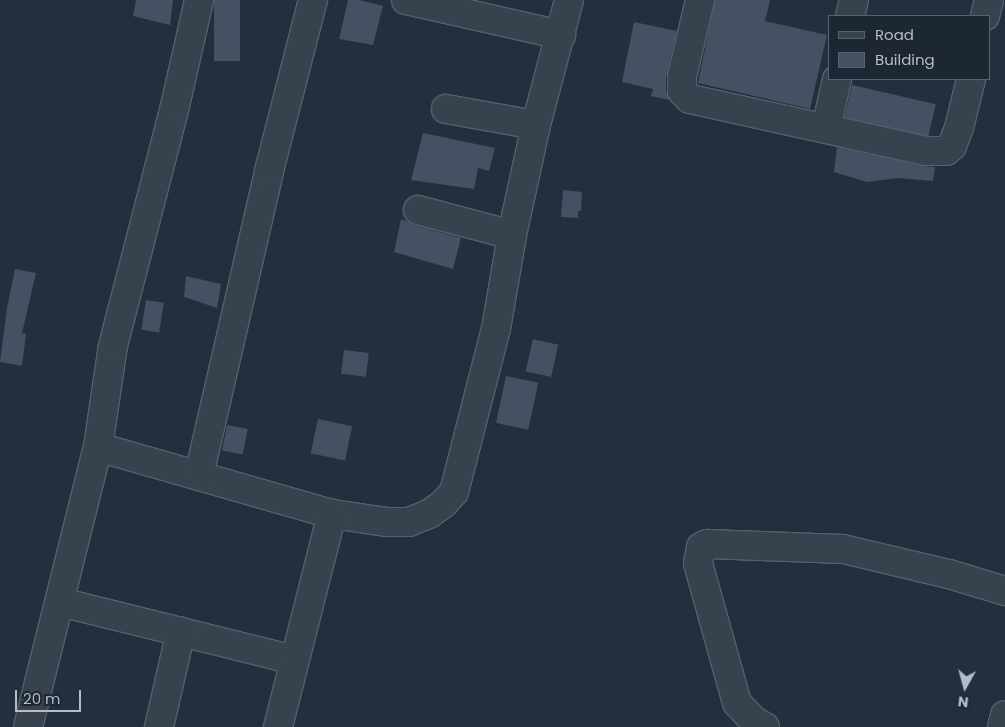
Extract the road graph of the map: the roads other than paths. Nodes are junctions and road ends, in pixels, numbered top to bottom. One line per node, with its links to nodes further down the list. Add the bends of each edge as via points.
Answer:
1 (199, 0): 18 (street, via 113,346)
2 (313, 0): 19 (street)
3 (406, 0): 10 (street)
4 (568, 0): 10 (street)
5 (700, 0): 15 (street, via 682,77 685,96)
6 (854, 0): 8 (street)
7 (988, 0): 9 (street)
8 (850, 15)
9 (985, 15)
10 (560, 35): 14 (street)
11 (837, 80): 15 (street)
12 (970, 80): 15 (street, via 959,128 952,146 946,151 926,151)
13 (446, 109): 14 (street)
14 (536, 125): 17 (street)
15 (826, 128)
16 (418, 210): 17 (street)
17 (512, 235): 20 (street, via 496,329 454,492 429,514 409,522)
18 (98, 447): 19 (street); 22 (street)
19 (199, 475): 20 (street)
20 (332, 514): 24 (street)
21 (1005, 591): 29 (street, via 843,549 707,544 701,547 698,563 737,703 752,720)
22 (60, 602): 23 (street); 26 (street)
23 (181, 631): 24 (street); 27 (street)
24 (294, 660): 28 (street)
25 (1005, 715): 30 (street)
26 (28, 727)
27 (159, 727)
28 (278, 727)
29 (765, 727)
30 (1002, 727)

